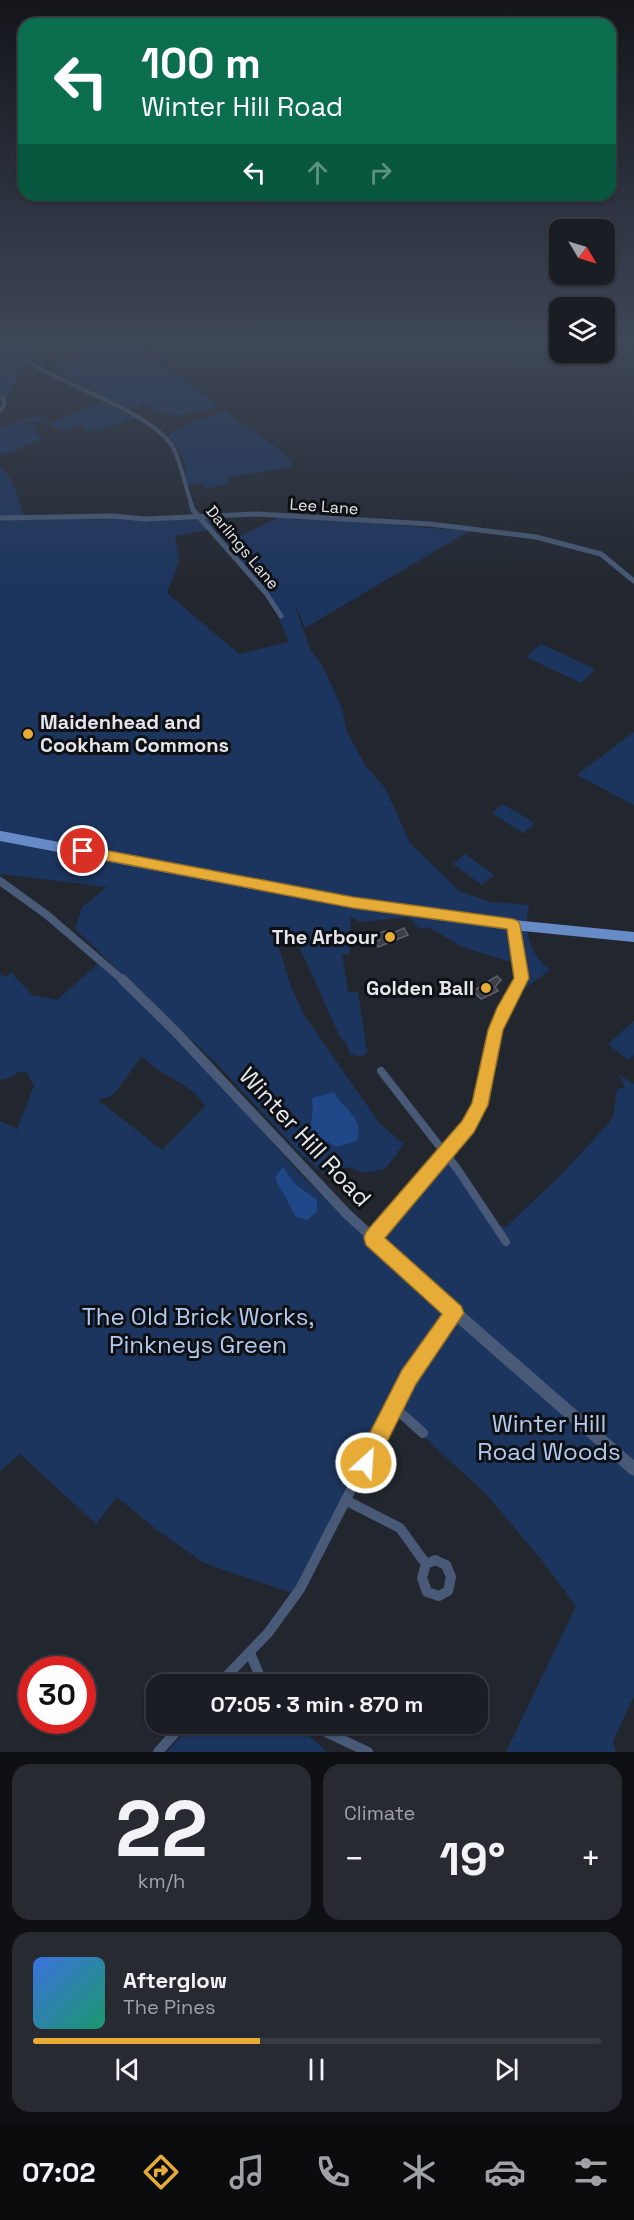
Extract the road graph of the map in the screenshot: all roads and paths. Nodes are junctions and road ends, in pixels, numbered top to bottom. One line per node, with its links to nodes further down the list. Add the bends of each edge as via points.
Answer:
1 (151, 424): 2 (street, Darlings Lane, via 172,446)
2 (193, 510): 3 (street); 4 (street, Darlings Lane)
3 (184, 516): 4 (street, Lee Lane); 5 (street, Lee Lane)
4 (199, 516): 6 (street, Lee Lane, via 340,518 510,533 601,554); 7 (street, Darlings Lane)
5 (0, 518)
6 (634, 581)
7 (281, 616)
8 (0, 836): 10 (main road, via 353,903)
9 (0, 881): 14 (street, Winter Hill Road, via 55,919 125,981 194,1049 306,1173)
10 (513, 925): 11 (main road); 13 (street, via 522,978 495,1030 479,1105)
11 (634, 937)
12 (381, 1071): 13 (street)
13 (445, 1155): 14 (street); 15 (street)
14 (373, 1238): 16 (street, Winter Hill Road)
15 (506, 1242)
16 (454, 1313): 17 (street); 19 (street, Winter Hill Road)
17 (393, 1407): 18 (street); 20 (street)
18 (423, 1433)
19 (634, 1469)
20 (347, 1501): 21 (street, via 400,1528); 22 (street, via 300,1589)
21 (426, 1564)
22 (249, 1653): 23 (street); 24 (street)
23 (229, 1674)
24 (259, 1674)
25 (174, 1734): 27 (street)
26 (328, 1734): 28 (street)
27 (158, 1752)
28 (368, 1752)

